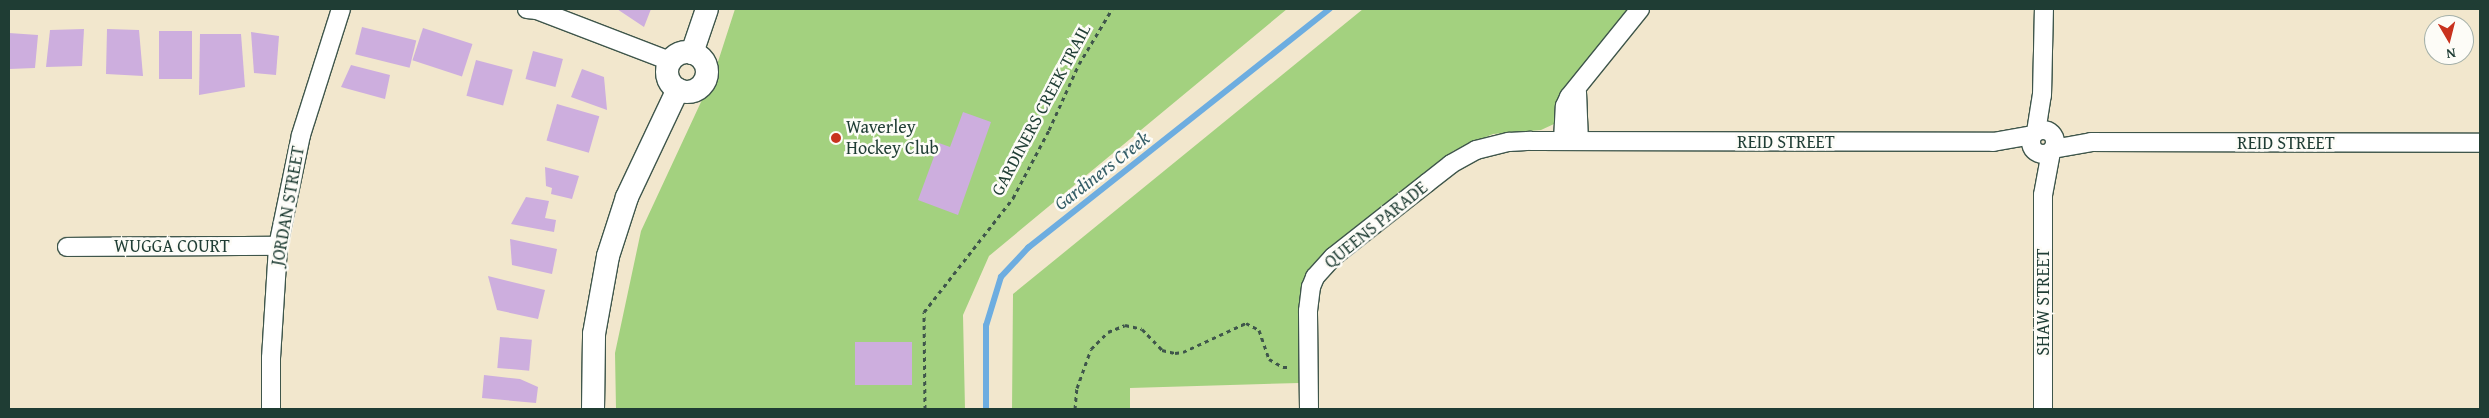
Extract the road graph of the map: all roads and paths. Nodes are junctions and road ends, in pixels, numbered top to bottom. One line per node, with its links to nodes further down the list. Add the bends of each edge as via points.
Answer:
1 (342, 9): 13 (street, JORDAN STREET, via 301,135)
2 (527, 9): 8 (street, via 537,10)
3 (707, 9): 7 (street)
4 (1112, 9): 18 (path, GARDINERS CREEK TRAIL, via 1080,64 1013,198 924,312)
5 (1640, 9): 10 (street, via 1569,97 1565,106)
6 (2044, 9): 11 (street, SHAW STREET, via 2042,95 2049,119)
7 (692, 53): 8 (street, via 679,54); 9 (street, via 704,62 706,76 698,88)
8 (670, 62): 9 (street, via 668,80)
9 (678, 89): 17 (street, via 627,197 608,256 594,334)
10 (1571, 141): 11 (street, REID STREET); 15 (street, QUEENS PARADE, via 1509,142 1463,156 1333,257 1311,287 1308,311)
11 (2043, 142): 12 (street, REID STREET); 21 (street, SHAW STREET)
12 (2480, 143)
13 (278, 246): 14 (street, WUGGA COURT); 16 (street, JORDAN STREET)
14 (67, 247)
15 (1310, 369): 19 (path, via 1283,366 1269,359 1259,330 1246,323 1183,352 1174,353 1162,350 1142,329 1125,325 1108,332 1091,349 1077,388); 20 (street, QUEENS PARADE)
16 (271, 409)
17 (593, 409)
18 (925, 409)
19 (1075, 409)
20 (1309, 409)
21 (2042, 409)

